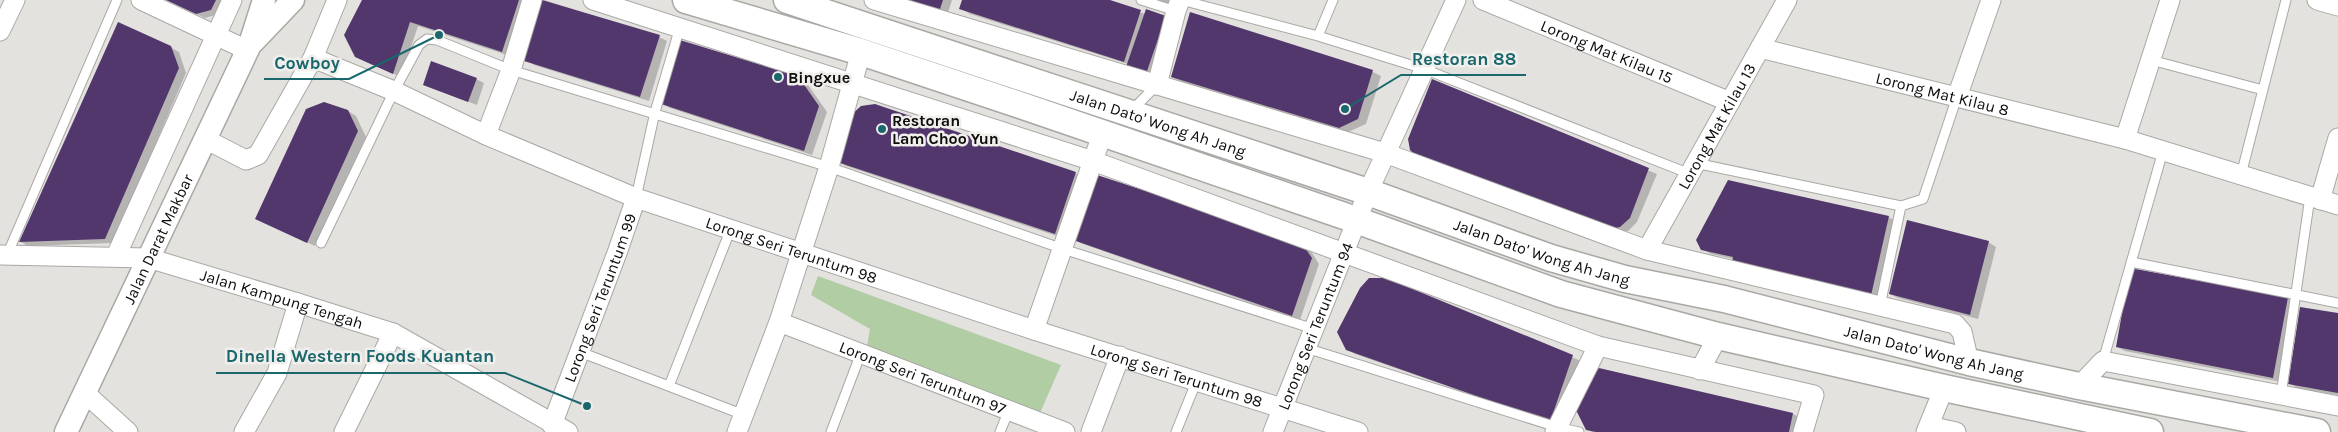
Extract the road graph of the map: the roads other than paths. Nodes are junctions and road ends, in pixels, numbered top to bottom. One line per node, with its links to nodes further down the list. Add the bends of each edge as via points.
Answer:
1 (15, 0): 23 (street)
2 (117, 0): 63 (lane)
3 (141, 0): 24 (street)
4 (232, 0): 24 (street)
5 (264, 0): 26 (street, Jalan Darat Makbar)
6 (293, 0): 26 (street, Jalan Darat Makbar)
7 (337, 0): 29 (street)
8 (532, 0): 32 (street)
9 (593, 0): 22 (street)
10 (686, 0): 22 (street); 28 (main road, Jalan Dato' Wong Ah Jang)
11 (787, 0): 40 (main road, Jalan Dato' Wong Ah Jang)
12 (874, 0): 34 (street)
13 (1141, 0): 21 (lane)
14 (1334, 0): 25 (lane)
15 (1456, 0): 31 (street, Lorong Seri Teruntum 94)
16 (1483, 0): 38 (street, Lorong Mat Kilau 15)
17 (1787, 0): 27 (street, Lorong Mat Kilau 13)
18 (1991, 0): 37 (street)
19 (2170, 0): 30 (street)
20 (2286, 0): 35 (lane)
21 (1179, 4): 25 (lane); 34 (street)
22 (680, 26): 33 (street); 39 (lane)
23 (0, 31)
24 (215, 35): 26 (street); 64 (street)
25 (1318, 36): 31 (lane)
26 (248, 48): 44 (street, Jalan Darat Makbar)
27 (1760, 48): 37 (street, Lorong Mat Kilau 8); 38 (street, Lorong Mat Kilau 13)
28 (861, 52): 33 (street); 41 (main road, Jalan Dato' Wong Ah Jang)
29 (313, 58): 36 (street, Lorong Seri Teruntum 98); 44 (street, via 258,155 246,160)
30 (2151, 60): 35 (lane); 45 (street)
31 (1424, 69): 47 (street, Lorong Seri Teruntum 94); 50 (lane)
32 (511, 70): 36 (lane, via 437,40 427,39 419,45); 39 (lane); 42 (street)
33 (852, 84): 48 (street); 49 (street)
34 (1157, 85): 40 (lane); 47 (street)
35 (2263, 90): 51 (lane)
36 (394, 91): 42 (street, Lorong Seri Teruntum 98); 58 (lane)
37 (1957, 97): 45 (street, Lorong Mat Kilau 8); 55 (lane, via 1923,200)
38 (1730, 102): 50 (street, Lorong Mat Kilau 13)
39 (655, 112): 49 (lane); 53 (lane)
40 (1129, 113): 52 (main road, Jalan Dato' Wong Ah Jang)
41 (1103, 132): 48 (street); 56 (main road, Jalan Dato' Wong Ah Jang)
42 (486, 135): 53 (street, Lorong Seri Teruntum 98)
43 (2338, 138): 54 (street)
44 (205, 139): 65 (street, Jalan Darat Makbar)
45 (2124, 139): 46 (street, Lorong Mat Kilau 8)
46 (2162, 151): 51 (street, Lorong Mat Kilau 8); 66 (lane)
47 (1385, 154): 52 (street, Lorong Seri Teruntum 94); 60 (street)
48 (1093, 161): 59 (street); 61 (street)
49 (829, 167): 59 (lane); 62 (street)
50 (1692, 168): 55 (lane); 60 (street, Lorong Mat Kilau 13)
51 (2240, 175): 54 (street, Lorong Mat Kilau 8)
52 (1368, 192): 56 (street, Lorong Seri Teruntum 94); 82 (main road, Jalan Dato' Wong Ah Jang, via 1551,258 1625,279 1724,299)
53 (636, 198): 57 (street, Lorong Seri Teruntum 98); 78 (street, Lorong Seri Teruntum 99)
54 (2323, 201): 67 (lane)
55 (1901, 206): 70 (lane)
56 (1356, 220): 61 (street, Lorong Seri Teruntum 94); 75 (main road, Jalan Dato' Wong Ah Jang, via 1561,294)
57 (730, 231): 62 (street, Lorong Seri Teruntum 98); 85 (lane)
58 (321, 243)
59 (1063, 249): 72 (lane); 73 (street)
60 (1647, 250): 70 (street)
61 (1344, 252): 72 (street, Lorong Seri Teruntum 94); 76 (street)
62 (801, 254): 71 (street); 73 (street, Lorong Seri Teruntum 98)
63 (4, 255): 64 (street, Jalan Kampung Tengah)
64 (116, 256): 65 (street, Jalan Kampung Tengah)
65 (148, 258): 68 (street, Jalan Kampung Tengah); 88 (street, Jalan Darat Makbar)
66 (2131, 262): 67 (lane); 81 (lane)
67 (2296, 294): 69 (lane); 89 (lane)
68 (298, 303): 74 (street, Jalan Kampung Tengah); 101 (street, via 277,373)
69 (2338, 303)
70 (1880, 306): 82 (street, via 1955,324 1962,332)
71 (779, 322): 79 (street, Lorong Seri Teruntum 97); 93 (street)
72 (1314, 329): 77 (street, Lorong Seri Teruntum 94)
73 (1034, 330): 80 (street, Lorong Seri Teruntum 98)
74 (393, 333): 95 (street, Jalan Kampung Tengah); 102 (street)
75 (1718, 336): 83 (street); 87 (main road, Jalan Dato' Wong Ah Jang)
76 (1598, 346): 83 (street); 96 (street)
77 (1306, 348): 91 (street, Lorong Seri Teruntum 94); 96 (lane)
78 (580, 352): 85 (lane); 95 (street, Lorong Seri Teruntum 99)
79 (861, 353): 92 (street, Lorong Seri Teruntum 97); 98 (lane)
80 (1120, 356): 84 (street, Lorong Seri Teruntum 98); 105 (street)
81 (2103, 361): 86 (street); 89 (street)
82 (1969, 362): 86 (main road, Jalan Dato' Wong Ah Jang)
83 (1700, 370): 110 (street, via 1814,395)
84 (1197, 380): 91 (street, Lorong Seri Teruntum 98); 106 (lane)
85 (669, 386): 93 (lane)
86 (2079, 386): 94 (main road, Jalan Dato' Wong Ah Jang)
87 (1944, 388): 97 (street); 112 (main road, Jalan Dato' Wong Ah Jang)
88 (85, 393): 99 (street, Jalan Darat Makbar); 100 (street)
89 (2281, 395): 90 (street); 94 (street)
90 (2338, 406)
91 (1282, 408): 107 (street, Lorong Seri Teruntum 94); 108 (street, Lorong Seri Teruntum 98)
92 (1009, 410): 103 (lane); 104 (street, Lorong Seri Teruntum 97)
93 (741, 423)
94 (2273, 423): 113 (main road, Jalan Dato' Wong Ah Jang)
95 (560, 428)
96 (1556, 429): 109 (lane)
97 (1928, 429): 111 (street)
98 (834, 431)
99 (66, 432)
100 (128, 432)
101 (244, 432)
102 (344, 432)
103 (1000, 432)
104 (1065, 432)
105 (1091, 432)
106 (1176, 432)
107 (1273, 432)
108 (1358, 432)
109 (1579, 432)
110 (1803, 432)
111 (1956, 432)
112 (2150, 432)
113 (2317, 432)

